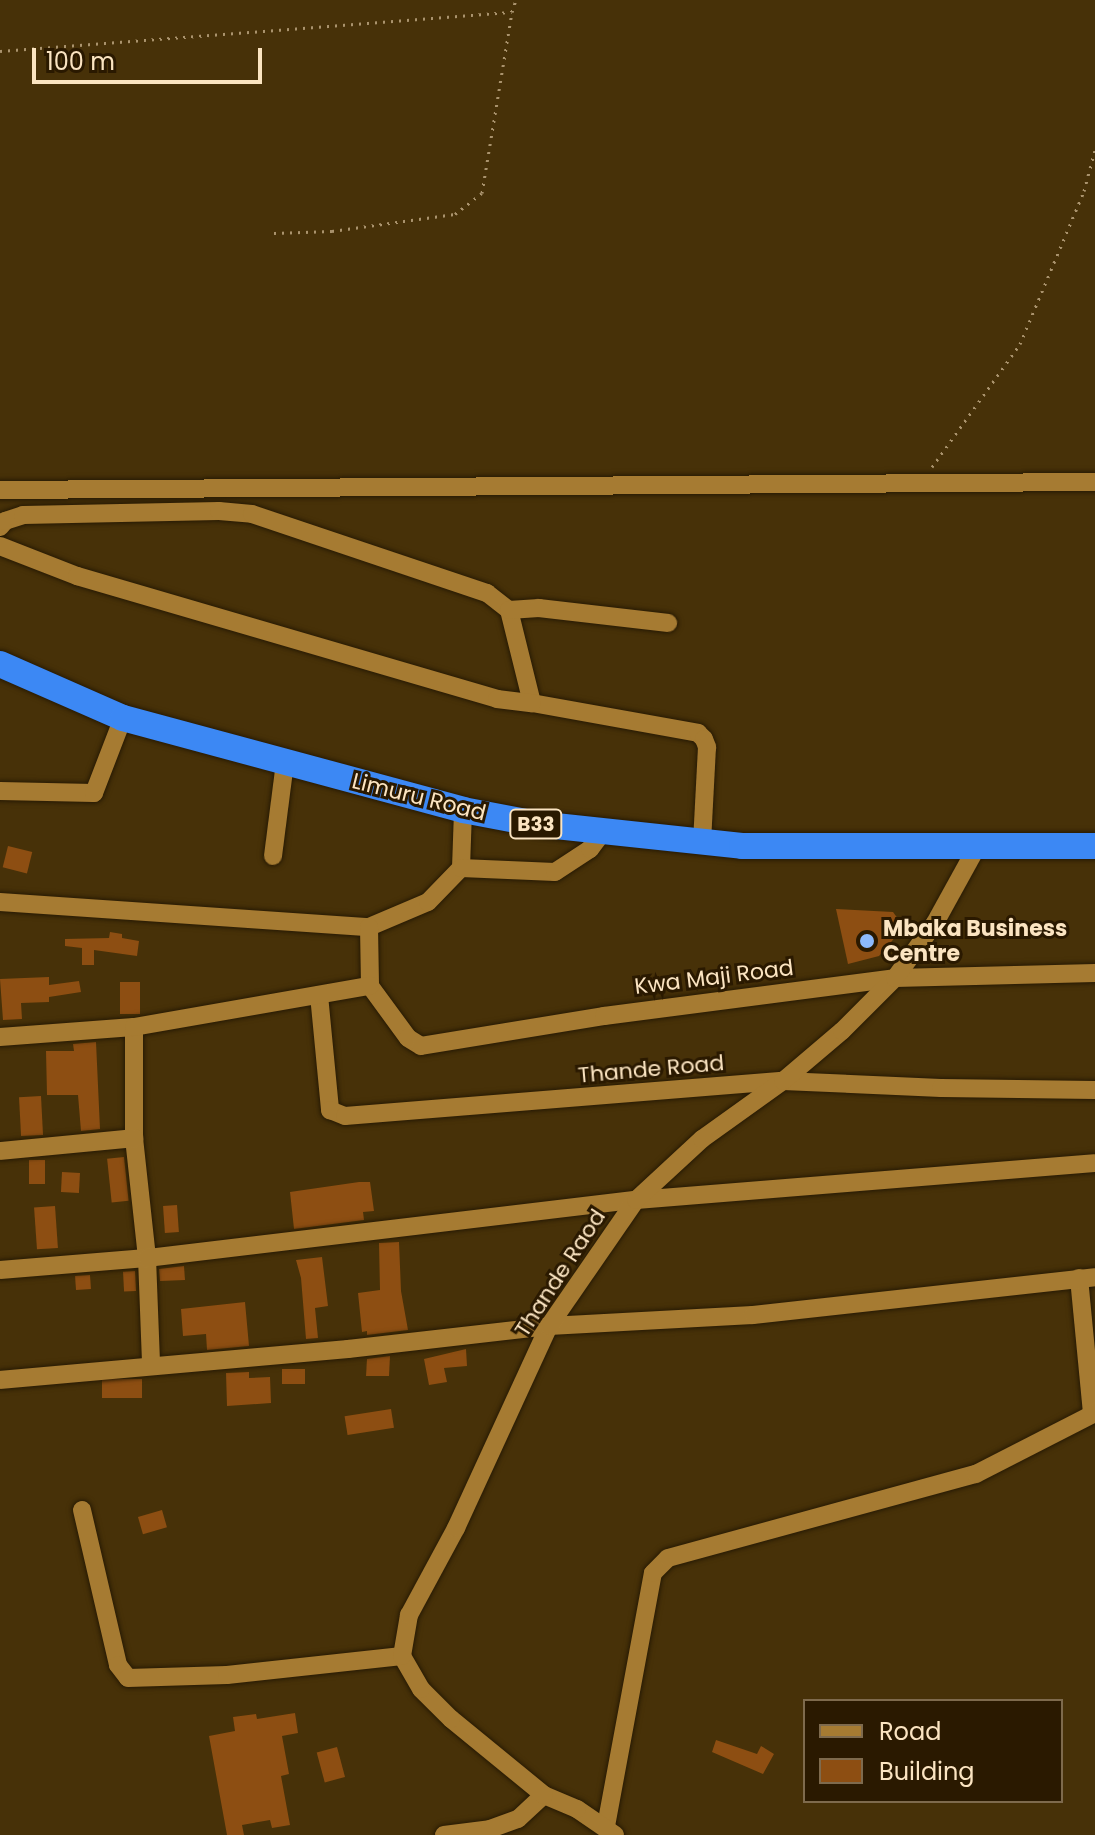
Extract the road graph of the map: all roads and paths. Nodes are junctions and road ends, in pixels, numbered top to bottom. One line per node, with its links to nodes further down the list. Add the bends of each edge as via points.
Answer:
1 (516, 0): 2 (path)
2 (512, 12): 3 (path); 5 (path, via 482,193 455,214 332,231)
3 (0, 51)
4 (1095, 150): 7 (path, via 1084,191 1020,344)
5 (274, 233)
6 (1095, 482): 7 (street)
7 (918, 485): 8 (street)
8 (0, 490)
9 (0, 527): 11 (street, via 23,515 252,514 487,593)
10 (0, 546): 14 (street, via 77,576 497,699)
11 (509, 610): 12 (street, via 539,608); 14 (street)
12 (668, 623)
13 (0, 664): 15 (highway, Limuru Road / B33)
14 (532, 703): 20 (street, via 698,733 707,747)
15 (123, 718): 16 (highway, Limuru Road / B33); 17 (street, via 94,793)
16 (285, 762): 18 (highway, Limuru Road / B33); 23 (street)
17 (0, 791)
18 (463, 810): 19 (highway, Limuru Road / B33); 24 (street)
19 (603, 832): 20 (highway, Limuru Road / B33); 24 (street, via 590,849 555,872)
20 (702, 842): 21 (highway, Limuru Road / B33)
21 (978, 845): 22 (highway, Limuru Road / B33); 28 (street, Thande Raod, via 935,923)
22 (1095, 846)
23 (273, 856)
24 (461, 868): 26 (street, via 428,902)
25 (0, 902): 26 (street)
26 (369, 927): 29 (street)
27 (1095, 973): 28 (street, Kwa Maji Road)
28 (895, 978): 29 (street, Kwa Maji Road, via 421,1046 408,1038); 33 (street, Thande Raod)
29 (370, 986): 30 (street)
30 (319, 995): 31 (street); 33 (street, Thande Road, via 330,1110 336,1115)
31 (134, 1027): 32 (street); 35 (street)
32 (0, 1037)
33 (783, 1081): 34 (street, Thande Road); 38 (street, Thande Raod, via 702,1139)
34 (1095, 1090)
35 (134, 1138): 36 (street); 39 (street)
36 (0, 1151)
37 (1095, 1163): 38 (street)
38 (636, 1200): 39 (street); 42 (street, Thande Raod)
39 (147, 1258): 40 (street); 43 (street)
40 (0, 1270)
41 (1087, 1277): 42 (street, via 753,1315); 45 (street)
42 (549, 1326): 43 (street); 47 (street, Thande Raod, via 456,1528 409,1615)
43 (151, 1364): 44 (street)
44 (0, 1380)
45 (1093, 1413): 49 (street, via 976,1474 668,1558 653,1573)
46 (82, 1510): 47 (street, via 118,1665 128,1678 227,1675)
47 (402, 1656): 48 (street, via 421,1689 441,1709)
48 (544, 1795): 49 (street); 50 (street, via 518,1819)
49 (611, 1831)
50 (444, 1835)

